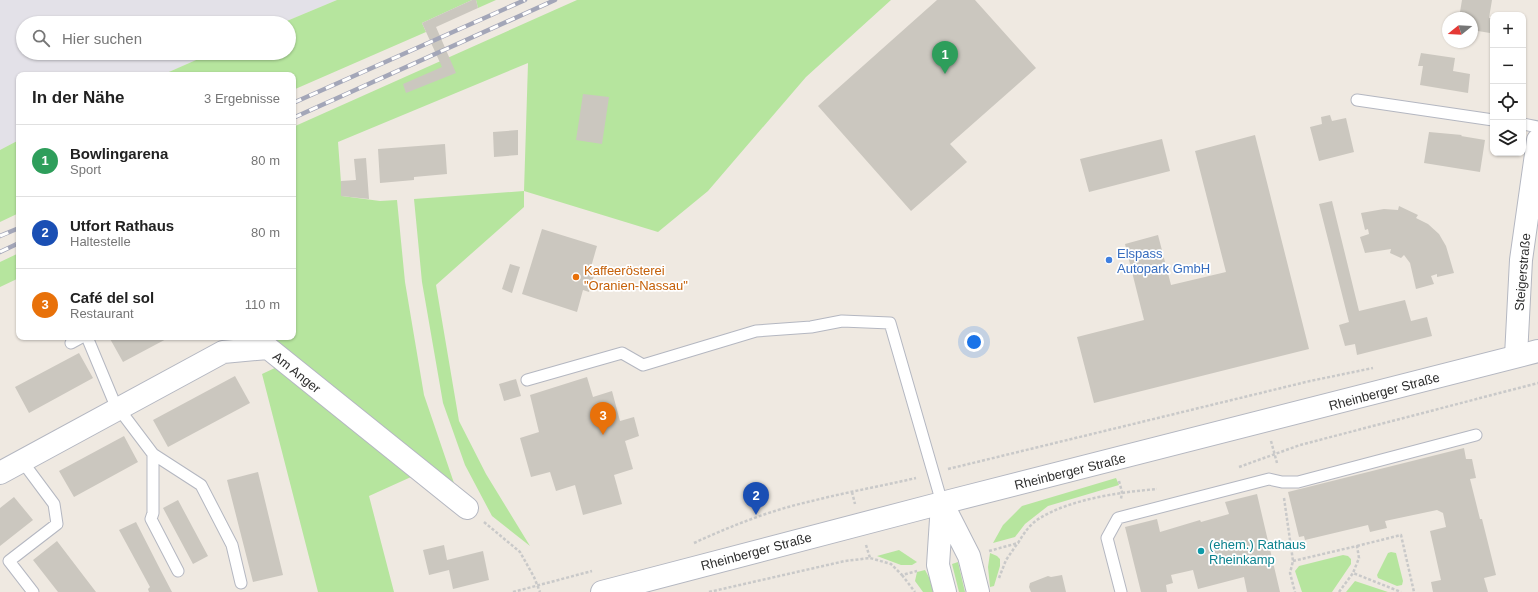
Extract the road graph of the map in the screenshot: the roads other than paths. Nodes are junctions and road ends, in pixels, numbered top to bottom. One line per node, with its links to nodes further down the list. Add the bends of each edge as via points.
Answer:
1 (1358, 100): 2 (lane)
2 (1490, 120)
3 (1526, 125): 4 (lane)
4 (1538, 127)
5 (1538, 140): 10 (street, Steigerstraße, via 1521,260)
6 (76, 340): 8 (lane)
7 (88, 340): 12 (lane)
8 (71, 343)
9 (1538, 351): 10 (street, Rheinberger Straße)
10 (1516, 356): 17 (street, Rheinberger Straße)
11 (527, 380): 17 (lane, via 622,353 643,365 756,331 811,327 842,321 890,323)
12 (118, 409): 14 (lane); 15 (street, Am Anger); 18 (street, Am Anger, via 223,352 268,348)
13 (1476, 435): 25 (lane, via 1298,482 1269,480 1118,518 1107,538)
14 (153, 454): 19 (lane, via 151,519); 20 (lane, via 201,485 232,545)
15 (22, 461): 16 (street, Am Anger); 21 (lane, via 54,504 57,524 9,561)
16 (0, 473)
17 (942, 503): 22 (street, Rheinberger Straße); 23 (street, via 938,565); 24 (street, via 969,556)
18 (467, 508)
19 (178, 571)
20 (241, 583)
21 (33, 592)
22 (602, 592)
23 (945, 592)
24 (978, 592)
25 (1121, 592)

